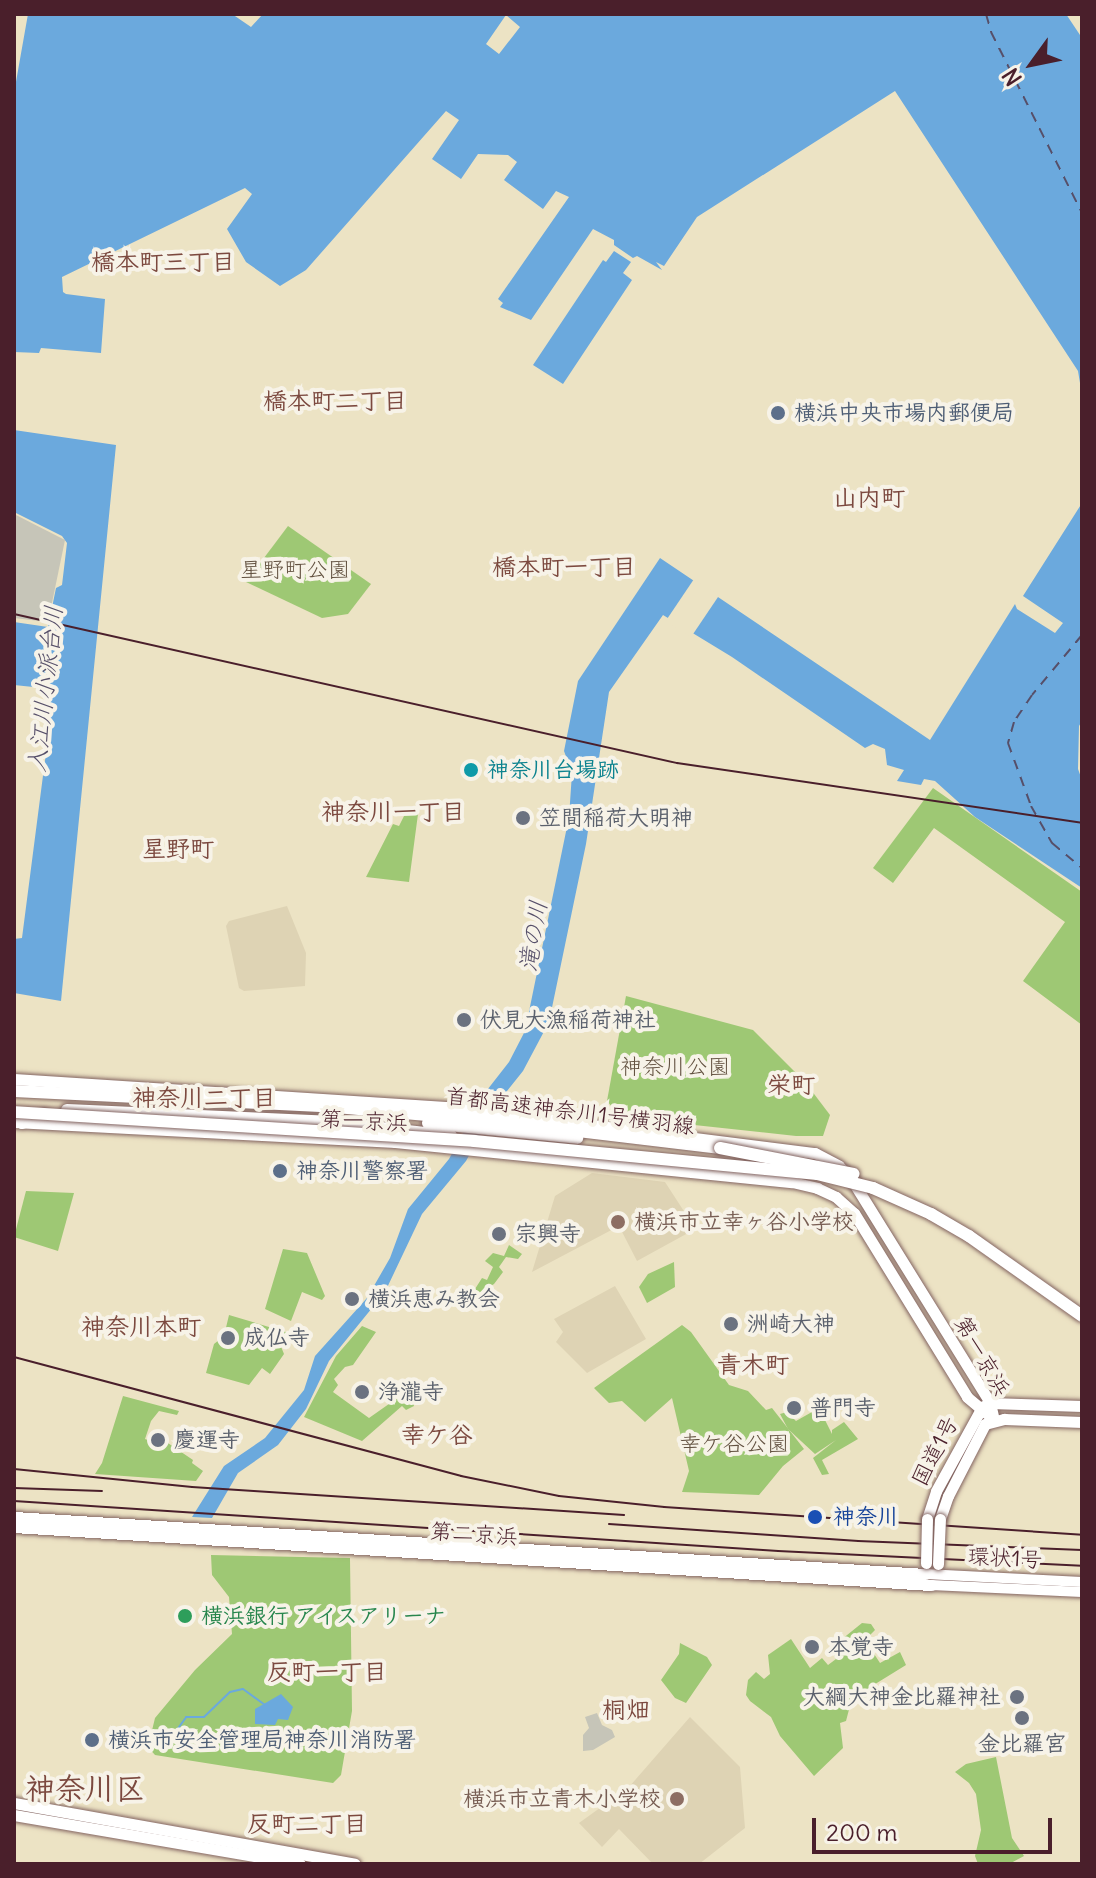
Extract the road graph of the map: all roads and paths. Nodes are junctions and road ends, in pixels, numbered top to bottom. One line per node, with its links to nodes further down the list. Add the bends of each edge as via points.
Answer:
1 (14, 1079): 9 (highway, 第一京浜, via 494,1112 805,1150 831,1161 852,1180)
2 (14, 1091): 7 (highway, 首都高速神奈川1号横羽線, via 336,1107)
3 (14, 1100): 4 (highway)
4 (76, 1106): 5 (highway); 6 (highway, bridge, via 431,1131); 7 (highway, via 334,1114)
5 (17, 1119): 6 (highway, 首都高速神奈川1号横羽線, bridge); 6 (highway, 第一京浜)
6 (473, 1146): 8 (highway, 首都高速神奈川1号横羽線, bridge, via 797,1171 853,1182 951,1225); 11 (highway, 第一京浜, via 792,1182 827,1192 854,1213)
7 (720, 1148): 8 (highway, 首都高速神奈川1号横羽線, bridge, via 818,1164 875,1181 951,1219)
8 (1082, 1313)
9 (990, 1403): 10 (highway); 11 (highway, 国道1号); 12 (highway, 第一京浜)
10 (1082, 1406)
11 (978, 1410): 12 (highway, 第一京浜); 15 (highway, 国道1号, via 932,1500)
12 (994, 1420): 13 (highway, 国道1号); 15 (highway, 国道1号, via 982,1428)
13 (1082, 1422)
14 (14, 1517): 17 (highway, 第二京浜)
15 (934, 1519): 17 (highway, 国道1号, bridge)
16 (14, 1527): 17 (highway, 第二京浜)
17 (931, 1572): 18 (main road, 環状1号); 19 (main road, 環状1号)
18 (1082, 1582)
19 (1082, 1592)
20 (14, 1803): 23 (highway)
21 (14, 1815): 22 (highway)
22 (300, 1864)
23 (355, 1864)

